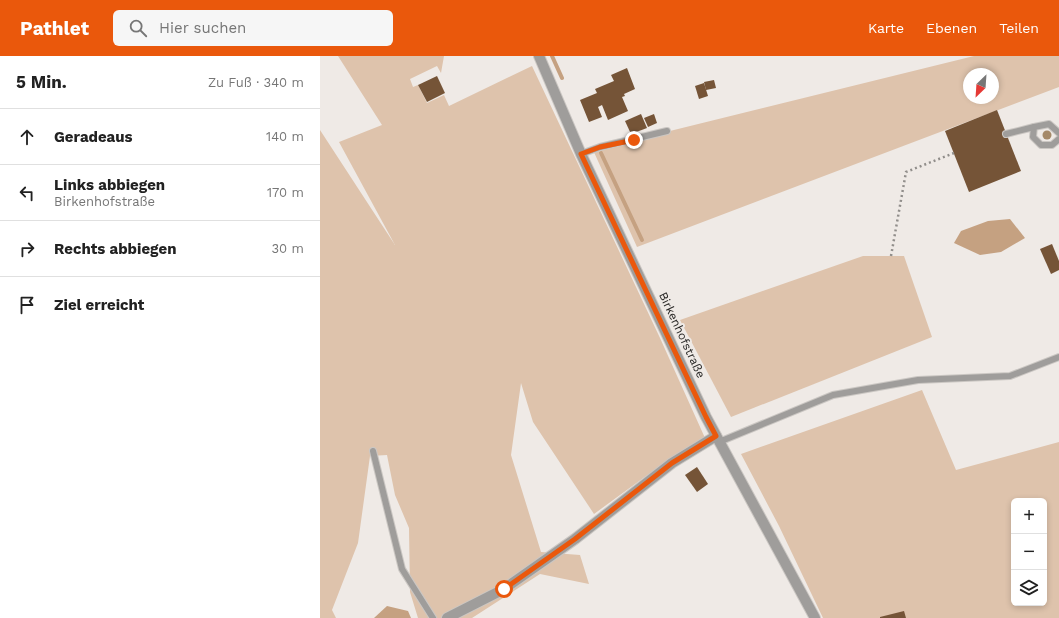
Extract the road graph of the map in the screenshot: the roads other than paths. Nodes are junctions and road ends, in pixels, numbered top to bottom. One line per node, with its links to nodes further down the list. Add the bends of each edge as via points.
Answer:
1 (539, 56): 7 (street, Birkenhofstraße)
2 (1034, 127): 4 (lane, via 1049,124); 5 (lane); 6 (lane, via 1033,137 1041,145 1052,145)
3 (668, 131): 7 (lane)
4 (1059, 132)
5 (1006, 134)
6 (1059, 139)
7 (581, 154): 9 (street, Birkenhofstraße)
8 (1059, 357): 9 (lane, via 1010,376 918,380 833,395)
9 (718, 439): 12 (street, via 672,463 575,539 504,589); 13 (street, Birkenhofstraße)
10 (373, 452): 11 (lane, via 402,569)
11 (433, 618)
12 (447, 618)
13 (815, 618)

